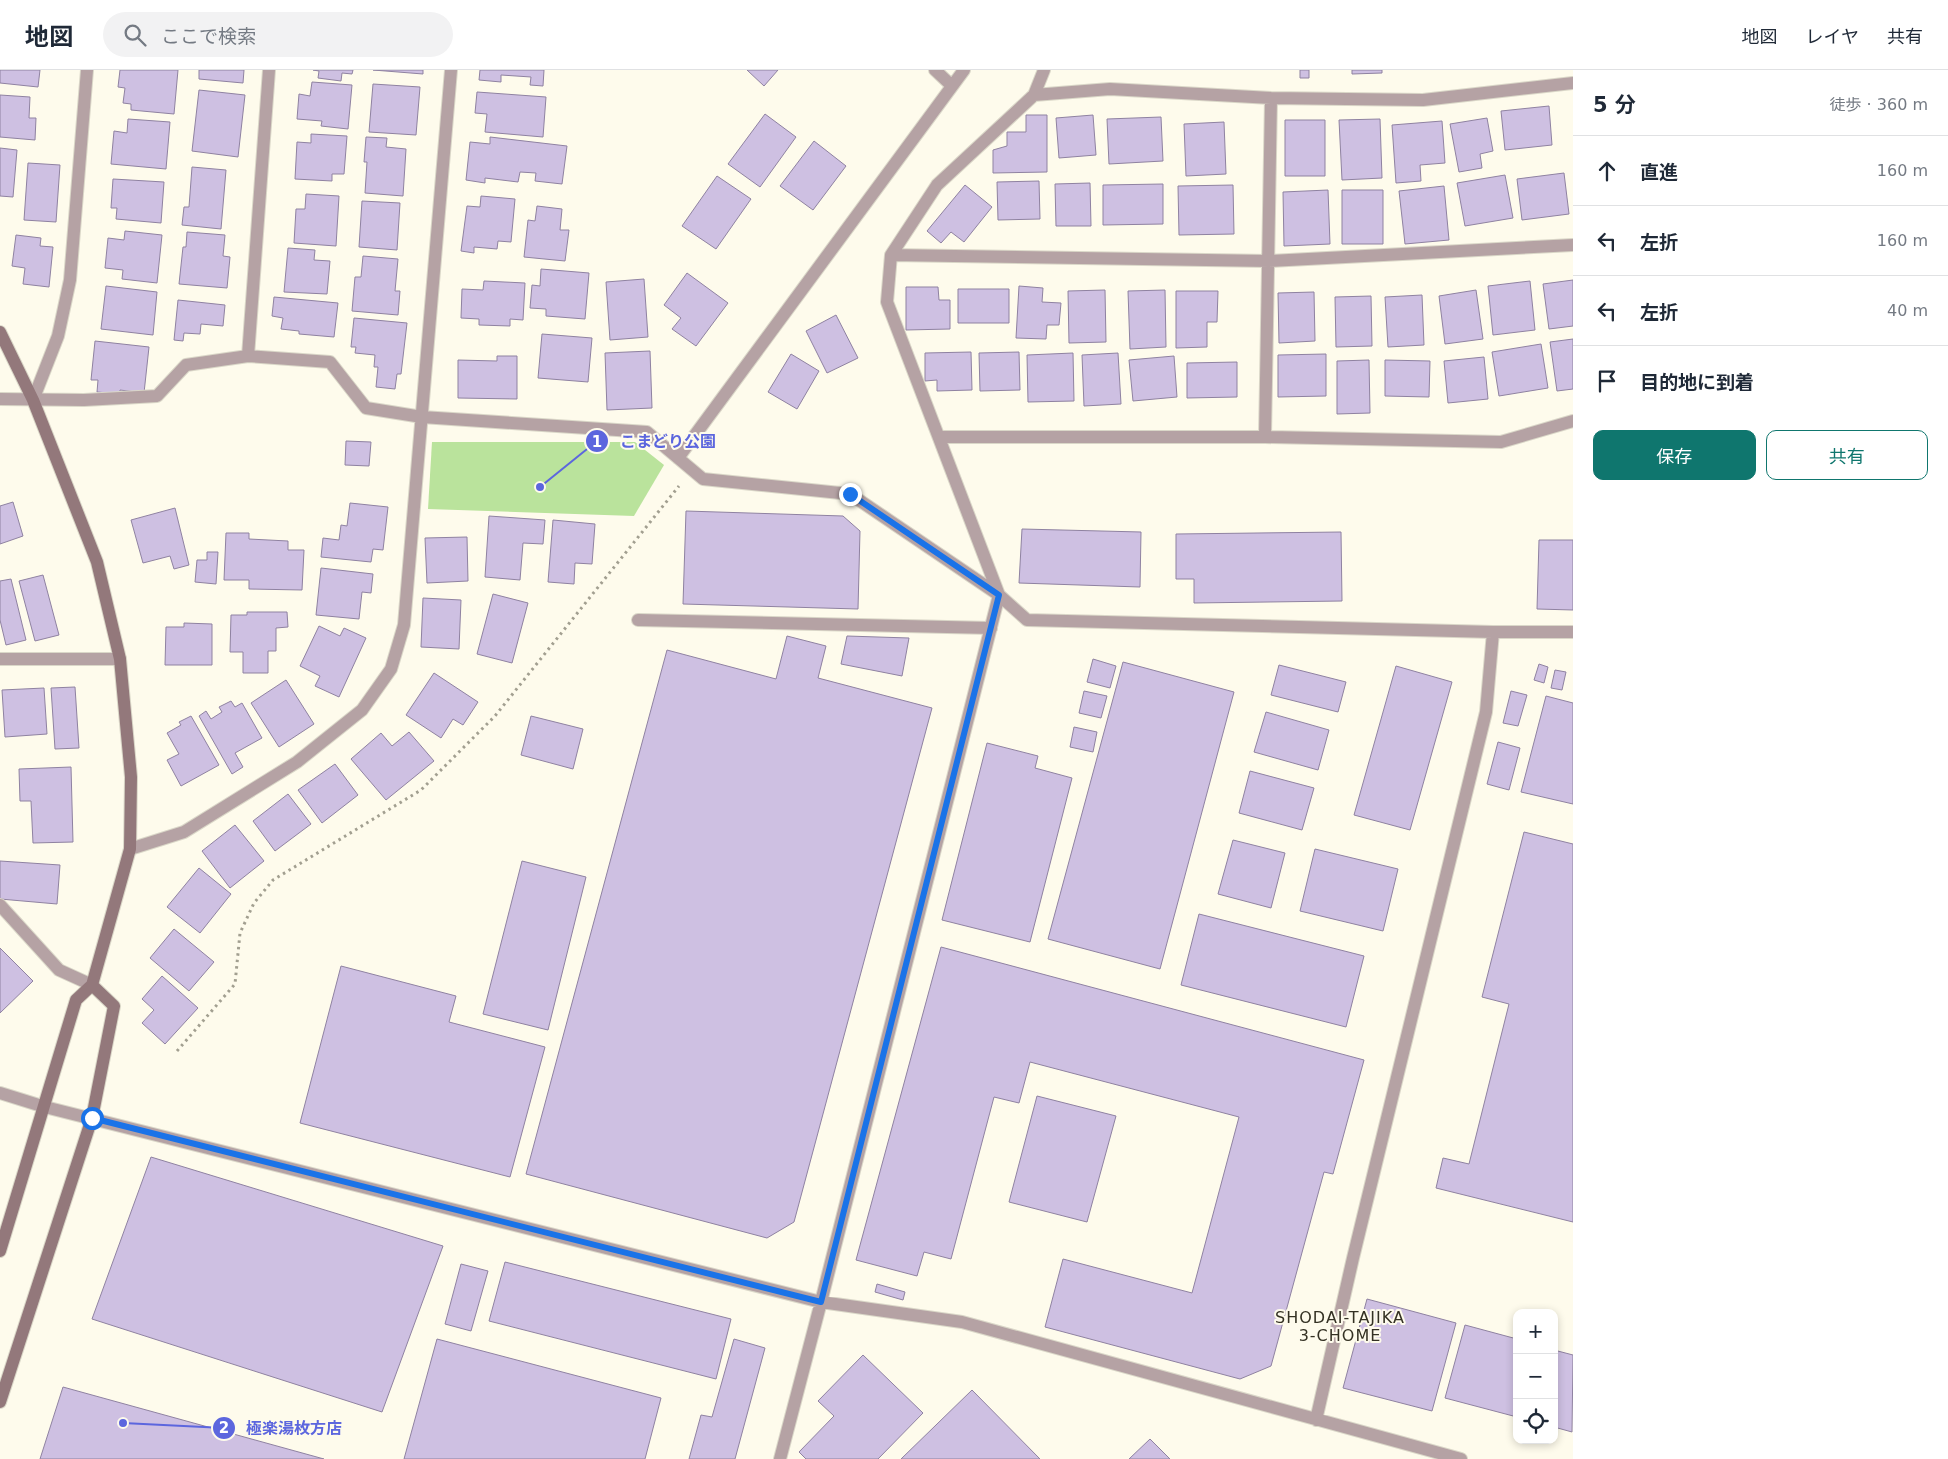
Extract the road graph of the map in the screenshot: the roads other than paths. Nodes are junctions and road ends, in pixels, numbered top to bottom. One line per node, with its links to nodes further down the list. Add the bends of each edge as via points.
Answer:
1 (87, 70): 17 (street, via 70,280 58,336)
2 (269, 70): 15 (street)
3 (451, 70): 18 (street)
4 (935, 70): 8 (street)
5 (964, 70): 8 (street)
6 (1044, 70): 9 (street)
7 (1573, 83): 10 (street, via 1423,100)
8 (952, 86): 22 (street)
9 (1034, 96): 10 (street, via 1110,89); 12 (street, via 937,185)
10 (1271, 98): 13 (street)
11 (1573, 245): 13 (street)
12 (891, 255): 13 (street); 20 (street, via 887,302)
13 (1269, 261): 21 (street)
14 (0, 332): 17 (street)
15 (248, 356): 17 (street, via 186,365 157,396); 18 (street, via 330,362 366,408)
16 (0, 399): 17 (street)
17 (33, 400): 29 (street, via 97,562)
18 (422, 417): 22 (street, via 647,432); 30 (street, via 404,625 391,670 362,710 296,762 184,832)
19 (1573, 421): 21 (street, via 1501,442)
20 (940, 437): 21 (street); 23 (street)
21 (1265, 437)
22 (678, 458): 23 (street, via 703,479 850,494)
23 (999, 595): 25 (street); 26 (street, via 1027,620)
24 (638, 620): 25 (street)
25 (991, 628): 37 (street)
26 (1492, 632): 27 (street); 39 (street, via 1486,712)
27 (1573, 632)
28 (0, 659): 29 (street)
29 (120, 659): 30 (street, via 131,777)
30 (130, 849): 32 (street)
31 (0, 905): 32 (street, via 59,970)
32 (92, 985): 34 (street, via 76,1000); 35 (street, via 114,1006)
33 (0, 1092): 34 (street)
34 (45, 1107): 35 (street); 36 (street)
35 (92, 1118): 37 (street); 38 (street)
36 (0, 1251)
37 (821, 1302): 39 (street, via 962,1322); 40 (street)
38 (0, 1402)
39 (1316, 1420): 41 (street)
40 (780, 1459)
41 (1461, 1459)

